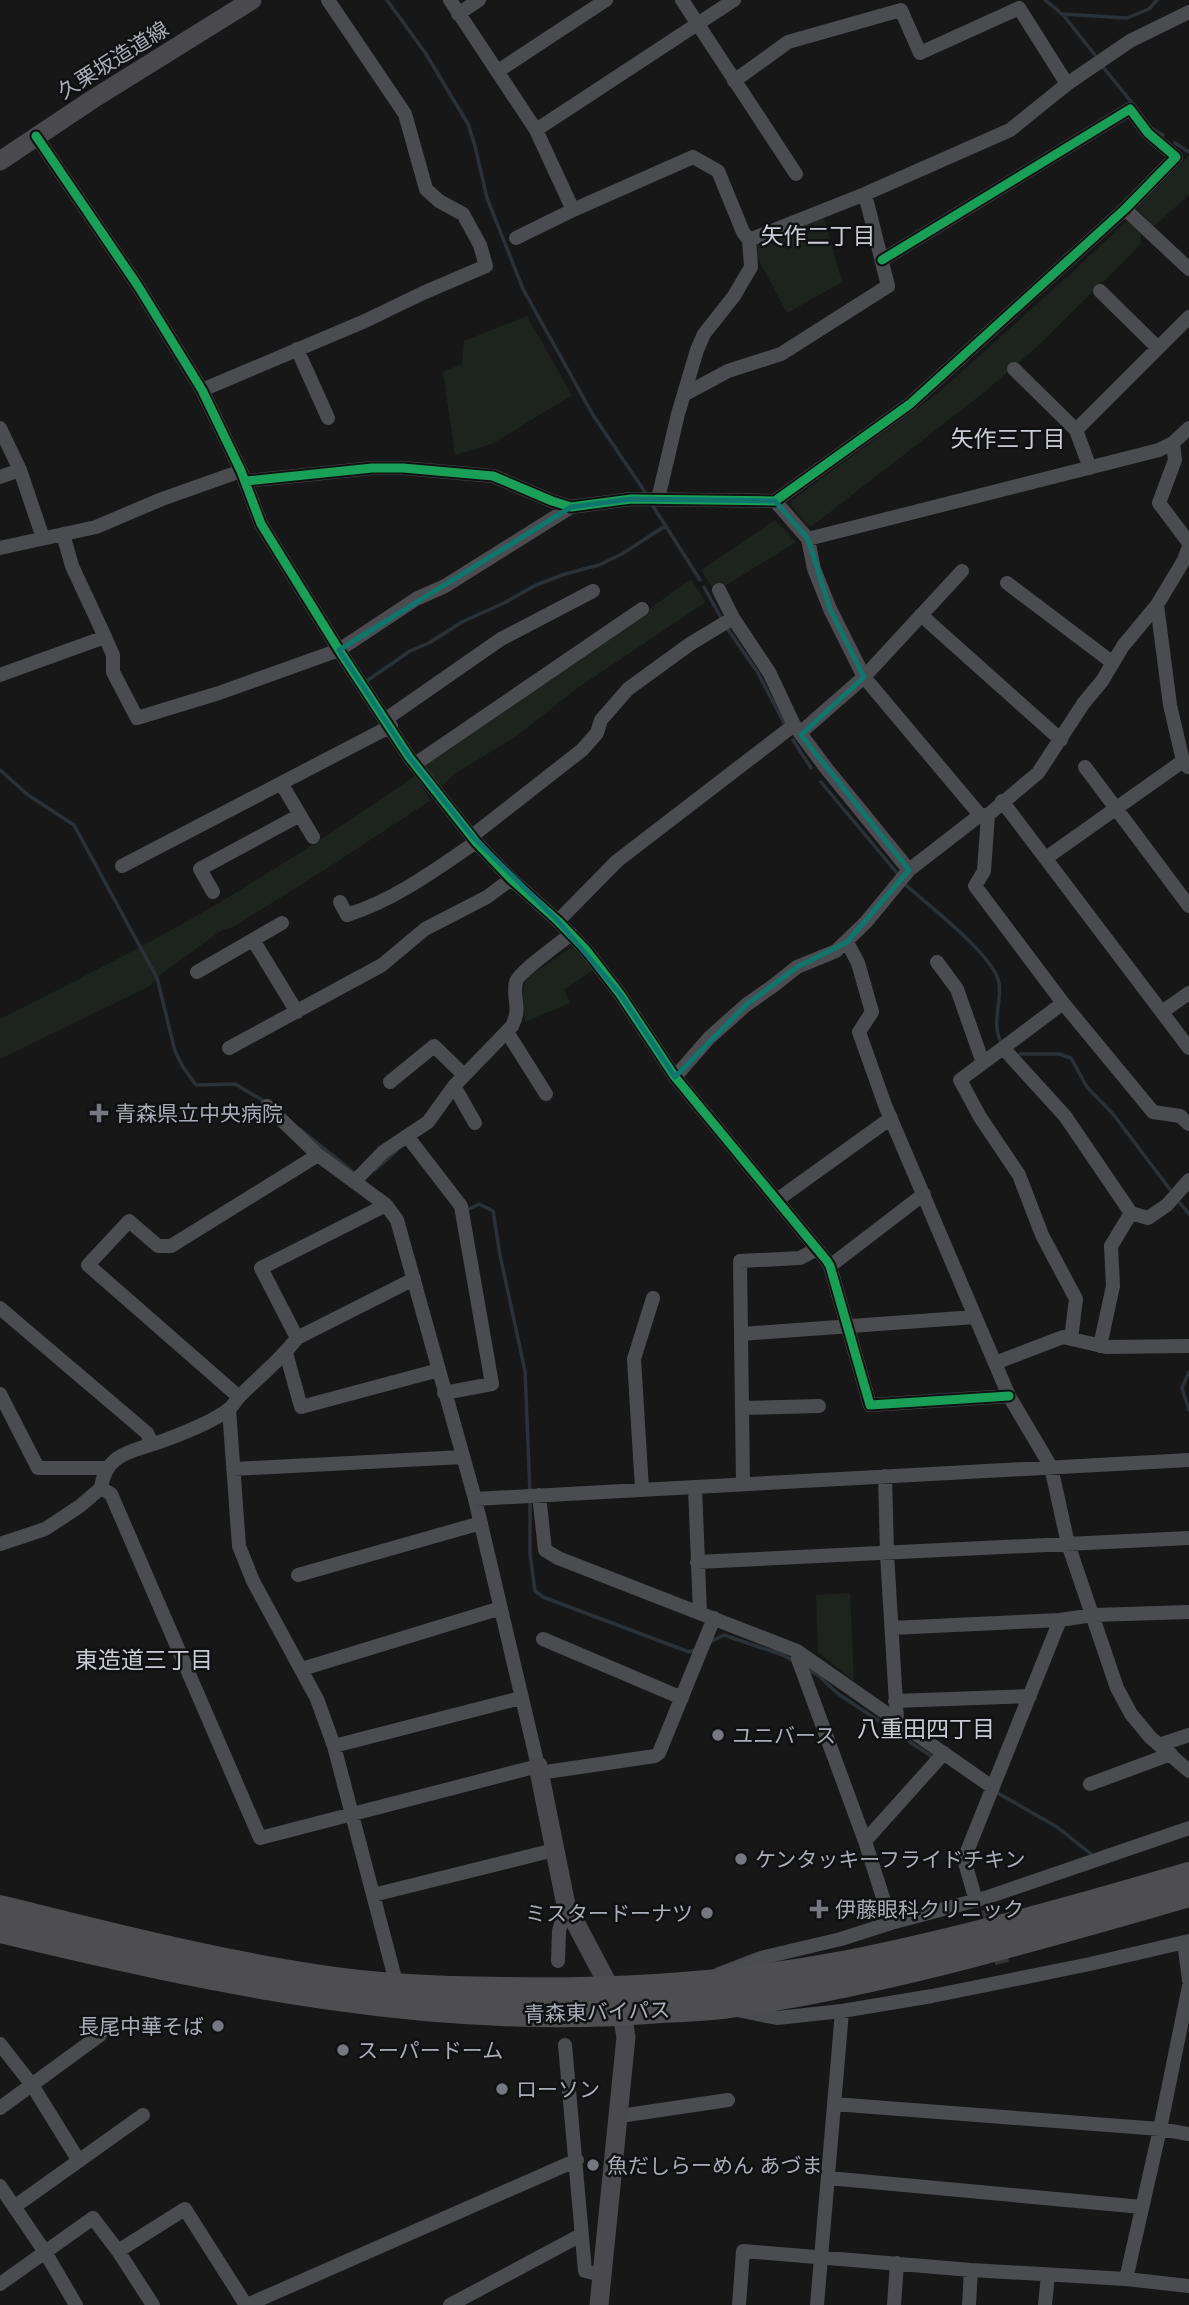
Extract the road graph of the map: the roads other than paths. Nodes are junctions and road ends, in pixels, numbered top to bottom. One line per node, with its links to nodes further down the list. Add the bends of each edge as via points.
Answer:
1 (252, 0): 15 (street, 久栗坂造道線)
2 (328, 0): 28 (street, via 405,114 426,189 463,214 486,266)
3 (450, 0): 9 (street)
4 (479, 0): 9 (street)
5 (606, 0): 11 (street)
6 (682, 0): 10 (street)
7 (734, 0): 10 (street)
8 (1189, 12): 13 (street, via 1129,41)
9 (458, 14): 11 (street)
10 (698, 24): 12 (street); 14 (street)
11 (498, 71): 14 (street)
12 (734, 81): 13 (street, via 788,42 901,10 920,53 1019,8); 17 (street)
13 (1067, 84): 18 (street, via 1010,130)
14 (536, 130): 19 (street)
15 (36, 136): 16 (street, 久栗坂造道線); 30 (street)
16 (0, 161)
17 (796, 174)
18 (865, 194): 22 (street); 23 (street)
19 (573, 209): 21 (street); 22 (street, via 693,157 718,170)
20 (1125, 209): 23 (street, via 1176,157 1148,133 1129,108); 24 (street); 42 (street, via 910,404)
21 (516, 238)
22 (749, 240): 31 (street, via 751,267 704,334)
23 (882, 260): 31 (street, via 888,286 781,354 728,371)
24 (1189, 268)
25 (1100, 291): 27 (street)
26 (1189, 317): 27 (street)
27 (1158, 348): 35 (street)
28 (297, 349): 30 (street); 32 (street)
29 (1014, 369): 35 (street)
30 (202, 390): 39 (street)
31 (685, 394): 41 (street)
32 (328, 418)
33 (0, 428): 38 (street)
34 (1189, 428): 36 (street)
35 (1076, 430): 37 (street)
36 (1173, 443): 37 (street); 47 (street, via 1175,460 1159,503)
37 (1090, 468): 46 (street)
38 (20, 470): 40 (street); 45 (street)
39 (244, 476): 43 (street, via 372,468 493,476); 44 (street); 58 (street, via 261,524)
40 (0, 477)
41 (657, 499): 42 (street); 43 (street)
42 (775, 501): 46 (street)
43 (571, 507): 58 (street, via 445,586 416,598)
44 (63, 534): 45 (street); 57 (street, via 72,566)
45 (43, 538): 48 (street)
46 (808, 539): 61 (street, via 830,609)
47 (1189, 545): 53 (street)
48 (0, 548)
49 (962, 571): 55 (street)
50 (1007, 583): 59 (street)
51 (719, 590): 56 (street)
52 (593, 591): 62 (street, via 501,639)
53 (1157, 605): 59 (street); 66 (street, via 1170,705)
54 (642, 609): 65 (street)
55 (921, 615): 61 (street); 64 (street)
56 (733, 618): 63 (street, via 769,672); 74 (street, via 628,689 582,750)
57 (105, 637): 58 (street, via 113,655 113,672 138,718); 60 (street)
58 (339, 650): 62 (street)
59 (1113, 663): 64 (street)
60 (0, 675)
61 (864, 677): 63 (street); 72 (street)
62 (388, 723): 65 (street); 68 (street)
63 (797, 729): 77 (street); 82 (street, via 617,861)
64 (1061, 740): 69 (street, via 1038,773)
65 (415, 764): 74 (street)
66 (1186, 764): 70 (street)
67 (1085, 767): 70 (street)
68 (281, 783): 71 (street); 76 (street)
69 (1002, 802): 72 (street); 75 (street)
70 (1117, 808): 75 (street); 81 (street)
71 (300, 815): 73 (street); 79 (street, via 200,869)
72 (984, 815): 77 (street); 90 (street, via 984,871 975,886)
73 (313, 837)
74 (474, 839): 78 (street); 80 (street, via 409,888 369,908 347,915)
75 (1046, 858): 92 (street)
76 (122, 866)
77 (909, 870): 86 (street)
78 (511, 879): 82 (street); 91 (street, via 425,929 382,965)
79 (213, 892)
80 (340, 902)
81 (1189, 906)
82 (558, 921): 84 (street)
83 (282, 923): 85 (street)
84 (571, 934): 93 (street, via 522,972 516,982 518,1014); 98 (street, via 620,995)
85 (253, 940): 88 (street); 91 (street)
86 (846, 942): 98 (street, via 797,967 746,1005); 103 (street, via 858,963 872,1012 859,1032)
87 (937, 962): 97 (street, via 957,989)
88 (197, 972)
89 (1189, 993): 92 (street)
90 (1063, 1003): 95 (street); 105 (street, via 1153,1112 1180,1116)
91 (297, 1012): 94 (street)
92 (1163, 1012): 96 (street)
93 (507, 1031): 99 (street); 101 (street)
94 (229, 1048)
95 (1003, 1048): 97 (street); 113 (street, via 1065,1116)
96 (1189, 1048)
97 (984, 1063): 123 (street, via 960,1080 1019,1175 1042,1235 1076,1298)
98 (675, 1077): 111 (street)
99 (459, 1080): 100 (street, via 434,1046); 104 (street); 106 (street, via 428,1122)
100 (390, 1082)
101 (546, 1094)
102 (267, 1106): 107 (street)
103 (891, 1118): 110 (street); 111 (street)
104 (475, 1123)
105 (1189, 1124)
106 (407, 1136): 109 (street, via 383,1152); 129 (street, via 461,1206 492,1384)
107 (318, 1154): 109 (street); 132 (street, via 171,1246 158,1246 129,1221 88,1265)
108 (1189, 1180): 113 (street, via 1148,1218)
109 (355, 1182): 112 (street)
110 (924, 1194): 115 (street); 119 (street)
111 (777, 1200): 114 (street)
112 (386, 1205): 116 (street, via 397,1220); 122 (street, via 261,1268)
113 (1131, 1213): 124 (street, via 1111,1245 1113,1286)
114 (817, 1249): 115 (street); 121 (street, via 800,1258 740,1261)
115 (830, 1266): 120 (street)
116 (414, 1279): 122 (street); 128 (street)
117 (653, 1298): 146 (street, via 634,1359)
118 (0, 1308): 136 (street, via 147,1433)
119 (975, 1317): 120 (street); 127 (street)
120 (847, 1327): 121 (street); 131 (street, via 870,1405)
121 (741, 1334): 134 (street)
122 (297, 1338): 126 (street)
123 (1072, 1339): 124 (street); 127 (street, via 1063,1337)
124 (1100, 1346): 125 (street)
125 (1189, 1346)
126 (286, 1353): 128 (street, via 301,1407); 132 (street)
127 (995, 1363): 131 (street)
128 (439, 1370): 129 (street)
129 (444, 1393): 137 (street)
130 (0, 1394): 140 (street, via 38,1468)
131 (1009, 1396): 139 (street)
132 (239, 1397): 135 (street)
133 (819, 1406): 134 (street)
134 (742, 1408): 143 (street)
135 (229, 1409): 136 (street); 141 (street)
136 (152, 1444): 140 (street, via 130,1450)
137 (463, 1457): 141 (street); 148 (street)
138 (1189, 1460): 139 (street)
139 (1051, 1467): 142 (street); 152 (street)
140 (108, 1468): 145 (street)
141 (233, 1469): 165 (street, via 239,1546)
142 (885, 1476): 143 (street); 153 (street)
143 (743, 1483): 144 (street)
144 (695, 1487): 146 (street); 154 (street)
145 (101, 1488): 151 (street, via 44,1530); 179 (street, via 111,1494 260,1838)
146 (642, 1489): 147 (street)
147 (539, 1495): 148 (street); 158 (street, via 545,1550)
148 (475, 1499): 149 (street)
149 (481, 1523): 155 (street); 156 (street)
150 (1189, 1538): 152 (street)
151 (0, 1544)
152 (1068, 1544): 153 (street); 159 (street)
153 (887, 1553): 154 (street); 162 (street)
154 (697, 1562): 158 (street)
155 (298, 1575)
156 (501, 1608): 165 (street); 167 (street)
157 (1189, 1612): 159 (street)
158 (700, 1613): 160 (street)
159 (1093, 1615): 161 (street); 173 (street, via 1130,1714)
160 (714, 1618): 164 (street); 168 (street)
161 (1060, 1620): 162 (street); 166 (street)
162 (892, 1628): 169 (street)
163 (543, 1639): 168 (street)
164 (797, 1651): 170 (street); 181 (street)
165 (302, 1669): 172 (street)
166 (1030, 1696): 169 (street); 178 (street)
167 (521, 1698): 172 (street); 175 (street)
168 (682, 1698): 175 (street, via 655,1756)
169 (895, 1702): 170 (street)
170 (897, 1720): 174 (street)
171 (1189, 1735): 173 (street)
172 (334, 1746): 179 (street)
173 (1165, 1750): 176 (street); 177 (street)
174 (944, 1753): 178 (street); 181 (street)
175 (538, 1769): 179 (street); 182 (street)
176 (1189, 1771)
177 (1090, 1784)
178 (992, 1787): 186 (street, via 964,1859)
179 (352, 1813): 185 (street)
180 (1189, 1828): 186 (street)
181 (865, 1841): 189 (street)
182 (554, 1850): 185 (street); 187 (street)
183 (1189, 1874): 197 (highway, 青森東バイパス, via 962,1937)
184 (1189, 1894): 197 (highway, 青森東バイパス, via 991,1951 853,1983)
185 (373, 1895): 194 (street)
186 (983, 1903): 189 (street)
187 (566, 1905): 192 (street); 196 (street)
188 (0, 1908): 194 (highway, 青森東バイパス, via 208,1958)
189 (891, 1923): 197 (street, via 723,1971)
190 (0, 1930): 199 (highway, 青森東バイパス, via 220,1980 318,1996 506,2014)
191 (1187, 1941): 193 (street); 198 (street)
192 (558, 1961)
193 (1189, 1980)
194 (397, 1986): 196 (highway, 青森東バイパス)
195 (1189, 1986): 209 (street)
196 (611, 1990): 197 (highway, 青森東バイパス); 199 (street)
197 (713, 1995): 198 (street, via 777,2018); 199 (highway, 青森東バイパス)
198 (842, 2011): 205 (street)
199 (622, 2014): 208 (street, via 626,2037)
200 (100, 2035): 203 (street)
201 (0, 2044): 203 (street)
202 (565, 2045): 211 (street)
203 (32, 2085): 206 (street); 212 (street)
204 (728, 2099): 208 (street)
205 (834, 2104): 209 (street); 213 (street)
206 (0, 2108)
207 (143, 2115): 212 (street)
208 (620, 2116): 223 (street)
209 (1160, 2129): 210 (street); 216 (street)
210 (1189, 2134)
211 (577, 2160): 217 (street); 230 (street)
212 (79, 2161): 215 (street)
213 (828, 2178): 216 (street); 220 (street)
214 (0, 2186): 215 (street)
215 (14, 2207): 219 (street)
216 (1142, 2207): 225 (street)
217 (581, 2235): 223 (street, via 585,2271); 231 (street)
218 (118, 2251): 219 (street, via 93,2218); 229 (street); 230 (street, via 185,2209)
219 (45, 2252): 226 (street); 228 (street)
220 (820, 2257): 221 (street); 233 (street, via 743,2251); 234 (street)
221 (897, 2263): 222 (street); 235 (street)
222 (971, 2270): 224 (street); 236 (street)
223 (602, 2275): 232 (street)
224 (1048, 2275): 225 (street); 237 (street)
225 (1126, 2279): 227 (street)
226 (0, 2284)
227 (1189, 2286)
228 (76, 2305)
229 (153, 2305)
230 (246, 2305)
231 (450, 2305)
232 (599, 2305)
233 (739, 2305)
234 (817, 2305)
235 (894, 2305)
236 (969, 2305)
237 (1045, 2305)

